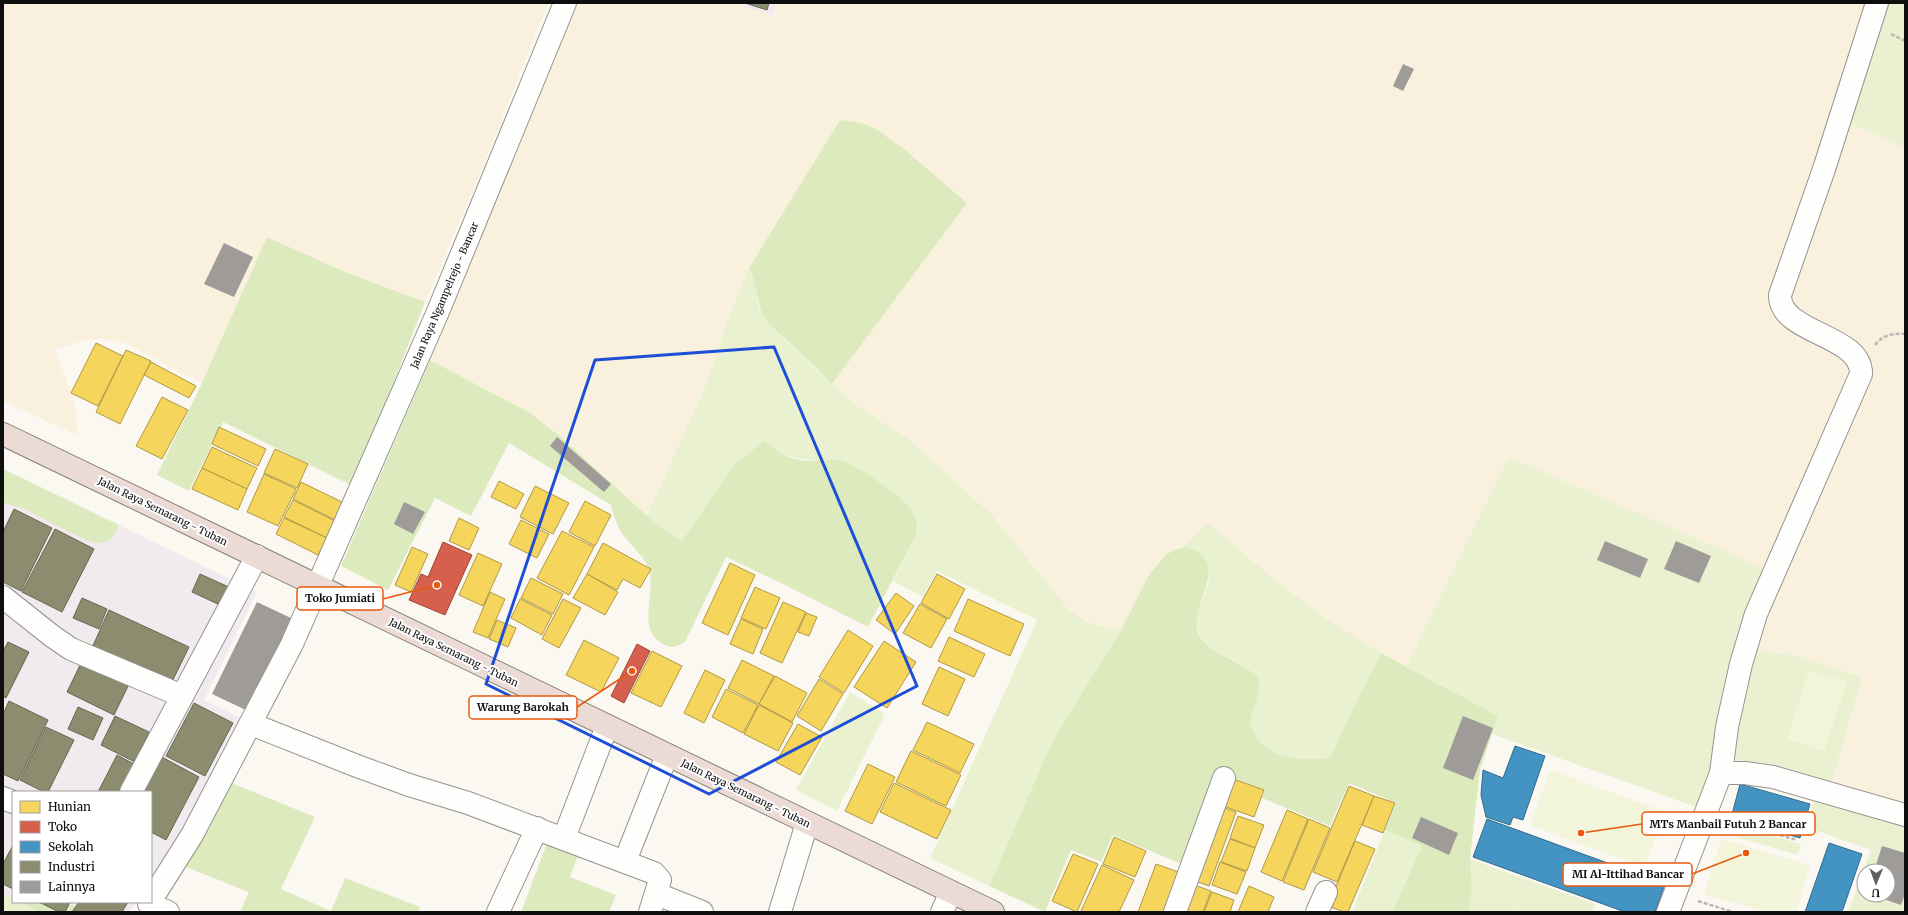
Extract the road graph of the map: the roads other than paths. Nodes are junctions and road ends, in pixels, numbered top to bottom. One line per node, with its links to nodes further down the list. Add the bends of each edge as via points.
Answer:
1 (565, 3): 5 (street, Jalan Raya Ngampelrejo - Bancar, via 437,314)
2 (1877, 3): 11 (street, via 1824,169 1780,295 1780,303 1784,310 1795,320 1848,350 1861,367 1857,385 1756,614 1741,664 1727,727)
3 (3, 434): 4 (highway, Jalan Raya Semarang - Tuban)
4 (257, 556): 5 (highway, Jalan Raya Semarang - Tuban); 7 (street)
5 (317, 584): 8 (street, Jalan Raya Ngampelrejo - Bancar, via 292,644); 9 (highway, Jalan Raya Semarang - Tuban)
6 (3, 597): 7 (street, via 71,649)
7 (182, 696): 13 (street)
8 (251, 724): 16 (street, via 409,785); 23 (street, Jalan Raya Ngampelrejo - Bancar)
9 (607, 726): 10 (highway, Jalan Raya Semarang - Tuban); 17 (street)
10 (667, 755): 15 (highway, Jalan Raya Semarang - Tuban); 18 (street)
11 (1721, 773): 14 (street, via 1744,772 1773,777); 22 (street)
12 (1224, 778): 29 (street)
13 (132, 791)
14 (1905, 815)
15 (807, 823): 19 (highway, Jalan Raya Semarang - Tuban); 26 (street)
16 (537, 828): 17 (street); 24 (street)
17 (564, 838): 18 (street)
18 (625, 861): 21 (street, via 658,876 660,880)
19 (951, 892): 27 (street); 28 (highway, Jalan Raya Semarang - Tuban)
20 (1326, 892): 30 (street)
21 (653, 903): 25 (street)
22 (1672, 903)
23 (152, 906)
24 (498, 912)
25 (702, 912)
26 (780, 912)
27 (942, 912)
28 (992, 912)
29 (1175, 912)
30 (1317, 912)

